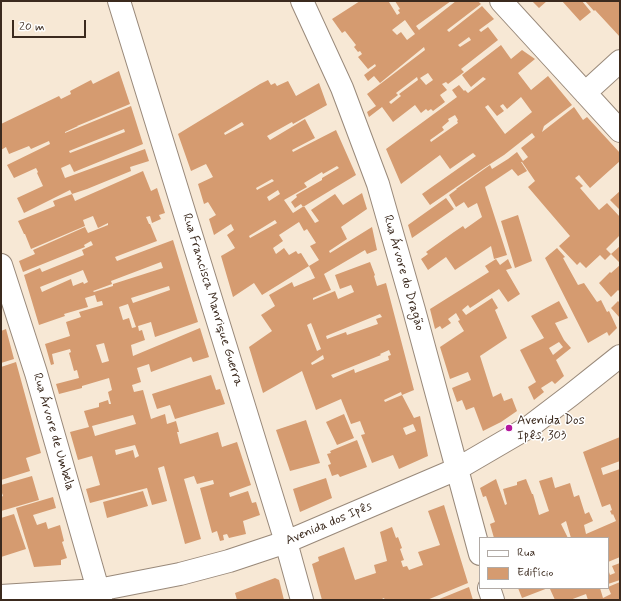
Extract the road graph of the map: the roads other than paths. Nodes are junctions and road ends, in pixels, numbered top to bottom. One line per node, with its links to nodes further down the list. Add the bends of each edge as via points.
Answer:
1 (119, 1): 10 (street, Rua Francisca Manrique Guerra)
2 (302, 1): 9 (street, Rua Árvore do Dragão, via 342,88 378,184)
3 (501, 1): 5 (street)
4 (620, 62): 5 (street)
5 (585, 93): 6 (street)
6 (620, 131)
7 (1, 265): 13 (street, Rua Árvore de Umbela, via 36,373)
8 (620, 358): 9 (street, Avenida dos Ipês, via 529,427)
9 (457, 470): 10 (street, Avenida dos Ipês); 11 (street, Rua Árvore do Dragão)
10 (286, 542): 13 (street, Avenida dos Ipês, via 229,561); 15 (street, Rua Francisca Manrique Guerra)
11 (479, 550)
12 (490, 589): 16 (street)
13 (100, 595): 14 (street, Avenida dos Ipês)
14 (1, 596)
15 (302, 600)
16 (493, 600)

